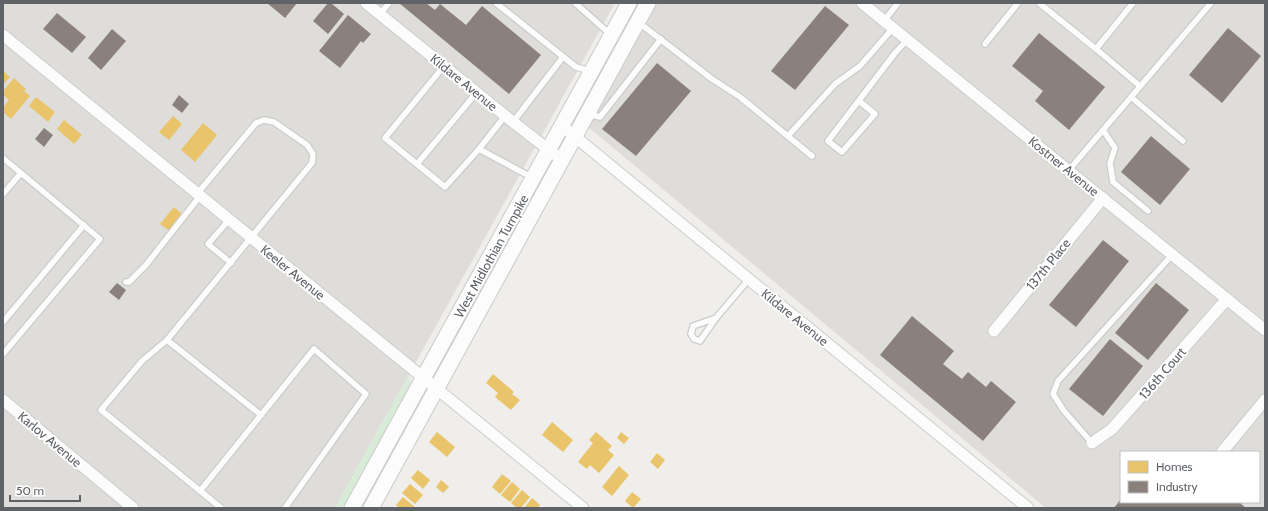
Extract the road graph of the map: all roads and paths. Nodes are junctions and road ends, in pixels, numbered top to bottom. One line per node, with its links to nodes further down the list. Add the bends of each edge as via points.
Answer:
1 (366, 3): 13 (street, Kildare Avenue)
2 (389, 3): 13 (lane)
3 (496, 3): 23 (lane)
4 (575, 3): 18 (lane)
5 (629, 3): 18 (main road, West Midlothian Turnpike)
6 (648, 3): 15 (main road, West Midlothian Turnpike)
7 (862, 3): 14 (street, Kostner Avenue)
8 (898, 3): 14 (lane)
9 (1018, 3): 21 (lane)
10 (1039, 3): 22 (lane)
11 (1133, 3): 22 (lane)
12 (1210, 3): 26 (lane)
13 (380, 14): 24 (street, Kildare Avenue)
14 (884, 21): 16 (street, Kostner Avenue)
15 (638, 22): 19 (lane); 30 (main road, West Midlothian Turnpike)
16 (893, 28): 20 (street, Kostner Avenue); 34 (lane, via 860,66 835,84)
17 (3, 35): 47 (street, Keeler Avenue)
18 (612, 36): 25 (main road, West Midlothian Turnpike)
19 (661, 39): 30 (lane, via 600,117); 34 (lane, via 712,79 740,96)
20 (907, 40): 29 (lane); 43 (street, Kostner Avenue)
21 (985, 44)
22 (1096, 49): 26 (lane)
23 (563, 57): 25 (lane, via 576,67); 31 (lane)
24 (444, 66): 27 (street, Kildare Avenue); 42 (lane, via 385,138)
25 (592, 72): 32 (main road, West Midlothian Turnpike)
26 (1140, 86): 28 (lane)
27 (477, 92): 31 (street, Kildare Avenue); 42 (lane)
28 (1131, 97): 33 (lane); 36 (lane)
29 (859, 101): 29 (lane, via 828,141 842,152 875,114)
30 (588, 114): 35 (main road, West Midlothian Turnpike)
31 (509, 119): 37 (lane); 38 (street, Kildare Avenue)
32 (562, 126): 35 (street, Kildare Avenue); 38 (main road, West Midlothian Turnpike)
33 (1103, 130): 43 (lane); 49 (lane, via 1115,148 1110,163 1113,182)
34 (788, 136): 39 (lane)
35 (575, 137): 41 (main road, West Midlothian Turnpike); 55 (street, Kildare Avenue)
36 (1183, 141)
37 (479, 149): 42 (lane, via 445,187); 45 (lane)
38 (549, 150): 41 (street, Kildare Avenue); 45 (main road, West Midlothian Turnpike)
39 (812, 156)
40 (3, 158): 44 (lane)
41 (562, 160): 65 (main road, West Midlothian Turnpike)
42 (416, 164)
43 (1069, 170): 48 (street, Kostner Avenue)
44 (21, 173): 46 (lane); 51 (lane)
45 (533, 178): 64 (main road, West Midlothian Turnpike)
46 (3, 194)
47 (199, 195): 50 (street, Keeler Avenue); 52 (lane, via 256,123 264,120 274,122 307,146 313,154 312,163); 56 (lane, via 146,265)
48 (1103, 198): 53 (street, Kostner Avenue); 61 (street, 137th Place)
49 (1148, 211)
50 (229, 220): 52 (street, Keeler Avenue); 54 (lane, via 208,244)
51 (84, 225): 59 (lane); 63 (lane, via 100,239)
52 (251, 238): 54 (lane); 64 (street, Keeler Avenue)
53 (1173, 254): 57 (street, Kostner Avenue); 69 (lane, via 1058,381 1053,394 1064,411)
54 (231, 263): 62 (lane)
55 (749, 279): 58 (lane); 78 (street, Kildare Avenue)
56 (126, 282)
57 (1227, 299): 60 (street, Kostner Avenue); 69 (street, 136th Court, via 1112,429)
58 (716, 318): 58 (lane, via 700,341 694,339 694,326)
59 (3, 322)
60 (1265, 330)
61 (994, 331)
62 (167, 340): 68 (lane); 71 (lane, via 142,361 101,410)
63 (3, 354)
64 (424, 379): 65 (street, Keeler Avenue); 72 (main road, West Midlothian Turnpike)
65 (437, 389): 76 (main road, West Midlothian Turnpike); 77 (street, Keeler Avenue)
66 (3, 400): 73 (street, Karlov Avenue)
67 (1265, 400): 70 (street)
68 (261, 415): 71 (lane); 75 (lane, via 314,349 366,394)
69 (1092, 442)
70 (1223, 451)
71 (200, 491): 74 (lane)
72 (358, 505)
73 (133, 508)
74 (221, 508)
75 (285, 508)
76 (371, 508)
77 (583, 508)
78 (1028, 508)

